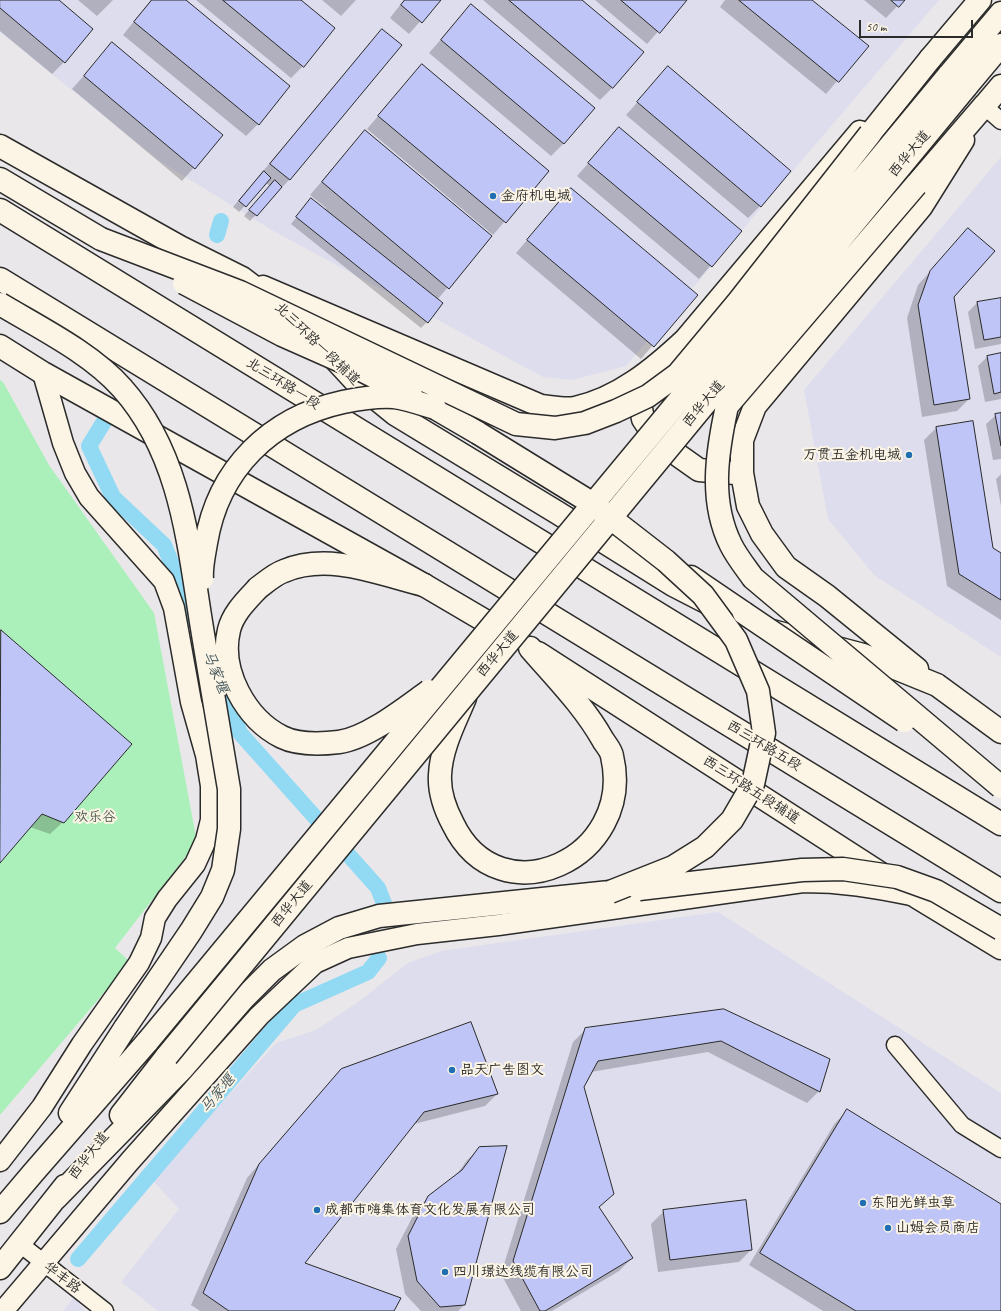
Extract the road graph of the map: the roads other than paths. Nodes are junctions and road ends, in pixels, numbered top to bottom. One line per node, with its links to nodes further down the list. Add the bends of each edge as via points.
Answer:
1 (980, 0): 4 (main road)
2 (1001, 13): 5 (main road, 西华大道)
3 (1001, 44): 5 (main road, 西华大道)
4 (930, 59): 12 (main road, bridge); 25 (main road, via 849,143 685,340 662,361)
5 (957, 82): 17 (main road, 西华大道, bridge); 18 (main road, 西华大道, bridge)
6 (1001, 86): 7 (main road)
7 (984, 106): 8 (street); 14 (main road, bridge); 28 (main road, via 921,208 756,406 742,440)
8 (1001, 121)
9 (0, 146): 15 (main road, 北三环路一段辅道, via 180,247)
10 (0, 179): 13 (main road)
11 (0, 210): 38 (main road, 北三环路一段)
12 (797, 224): 17 (main road, bridge); 24 (main road, bridge, via 738,302)
13 (101, 239): 24 (main road, bridge, via 240,292 516,424 555,428 585,423 648,396); 27 (main road, bridge, via 282,335 361,370)
14 (848, 264): 18 (main road, bridge); 26 (main road, bridge)
15 (242, 278): 25 (main road, via 542,406 574,408 604,399); 34 (main road, 北三环路一段辅道, via 291,315 357,383 395,414 673,585 756,626 863,655)
16 (0, 279): 39 (main road, 西三环路五段)
17 (774, 286): 20 (main road, 西华大道, bridge)
18 (787, 303): 21 (main road, 西华大道, bridge)
19 (0, 304): 31 (main road, bridge, via 92,361 122,387 149,421 168,463 184,519)
20 (740, 327): 24 (main road, bridge); 33 (main road, 西华大道, bridge)
21 (755, 342): 26 (main road, bridge); 35 (main road, 西华大道, bridge)
22 (0, 346): 23 (main road)
23 (43, 373): 30 (main road); 47 (street, via 63,443 75,474 90,497 164,581 174,608 191,702 206,756 211,786 211,820 206,840 195,864 155,918 151,938 139,963 82,1044 42,1107)
24 (678, 374)
25 (635, 380): 28 (main road, via 643,419 658,441 699,470)
26 (727, 406): 37 (main road, bridge, via 720,440 717,492 721,519 731,545 753,578)
27 (435, 408): 29 (main road, bridge, via 590,502); 31 (main road, bridge, via 394,397 356,399 329,405 301,414 252,449 234,472 214,507 207,534 202,569)
28 (742, 473): 34 (main road, via 751,512 762,534 786,566)
29 (666, 560): 37 (main road, bridge); 40 (main road, bridge, via 703,595 736,640 758,691 764,733 753,784 732,820 705,846 673,867)
30 (424, 585): 32 (main road, 西三环路五段辅道); 33 (main road, bridge, via 339,564 310,564 283,571 258,588 240,607 229,630 227,652 232,677 243,701 261,722 283,738 312,744 341,742 375,728)
31 (205, 646): 48 (main road, bridge, via 229,789 230,829 223,870 212,897)
32 (530, 648): 35 (main road, via 594,722 612,754 615,785 610,813 596,837 573,857 548,870 522,873 497,868 474,853 456,831 443,805 439,776 444,750); 41 (main road, 西三环路五段辅道)
33 (451, 676): 48 (main road, 西华大道, bridge, via 148,1041)
34 (937, 685): 36 (main road)
35 (468, 691): 45 (main road, 西华大道, bridge)
36 (1001, 732)
37 (1001, 787)
38 (1001, 824)
39 (1001, 891)
40 (610, 892): 42 (main road, bridge, via 802,870 843,869 897,877 936,891); 45 (main road, via 379,916 339,928 305,946 272,970)
41 (917, 897): 43 (main road, 西三环路五段辅道); 51 (street, via 863,885 802,882 417,934 348,948 315,963 259,1016 130,1161)
42 (1001, 929)
43 (1001, 948)
44 (895, 1045): 46 (street, via 962,1125)
45 (174, 1063): 50 (main road, 西华大道, via 56,1198)
46 (1001, 1149)
47 (0, 1161)
48 (33, 1172): 49 (main road, 西华大道)
49 (0, 1212)
50 (20, 1244): 51 (street, 华丰路); 52 (main road, 西华大道)
51 (44, 1264): 53 (street); 54 (street, 华丰路, via 50,1266)
52 (0, 1268)
53 (2, 1311)
54 (105, 1311)

